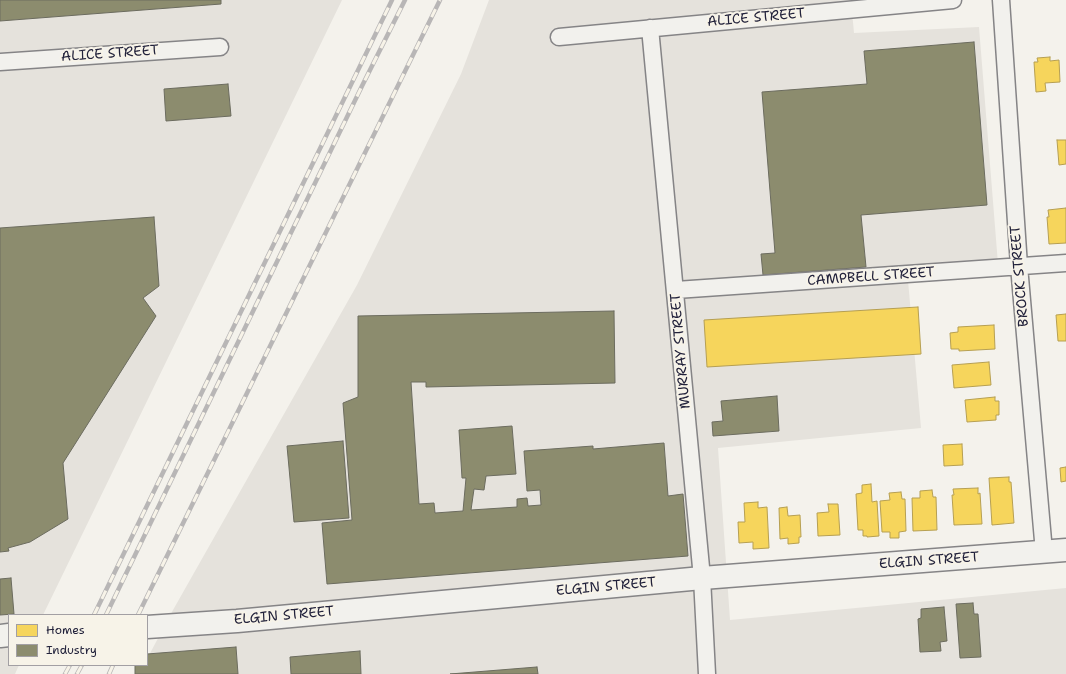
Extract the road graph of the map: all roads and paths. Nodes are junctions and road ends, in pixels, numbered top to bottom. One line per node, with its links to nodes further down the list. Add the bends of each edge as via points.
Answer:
1 (952, 0): 3 (street, ALICE STREET)
2 (1001, 0): 8 (street, BROCK STREET)
3 (650, 28): 4 (street, ALICE STREET); 9 (street, MURRAY STREET)
4 (559, 37)
5 (220, 47): 6 (street, ALICE STREET)
6 (0, 62)
7 (1066, 263): 8 (street, CAMPBELL STREET)
8 (1019, 266): 9 (street, CAMPBELL STREET); 11 (street, BROCK STREET)
9 (676, 290): 12 (street, MURRAY STREET)
10 (1066, 550): 11 (main road, ELGIN STREET)
11 (1044, 552): 12 (main road, ELGIN STREET)
12 (702, 578): 13 (main road, ELGIN STREET); 14 (street, MURRAY STREET)
13 (148, 627)
14 (708, 674)

